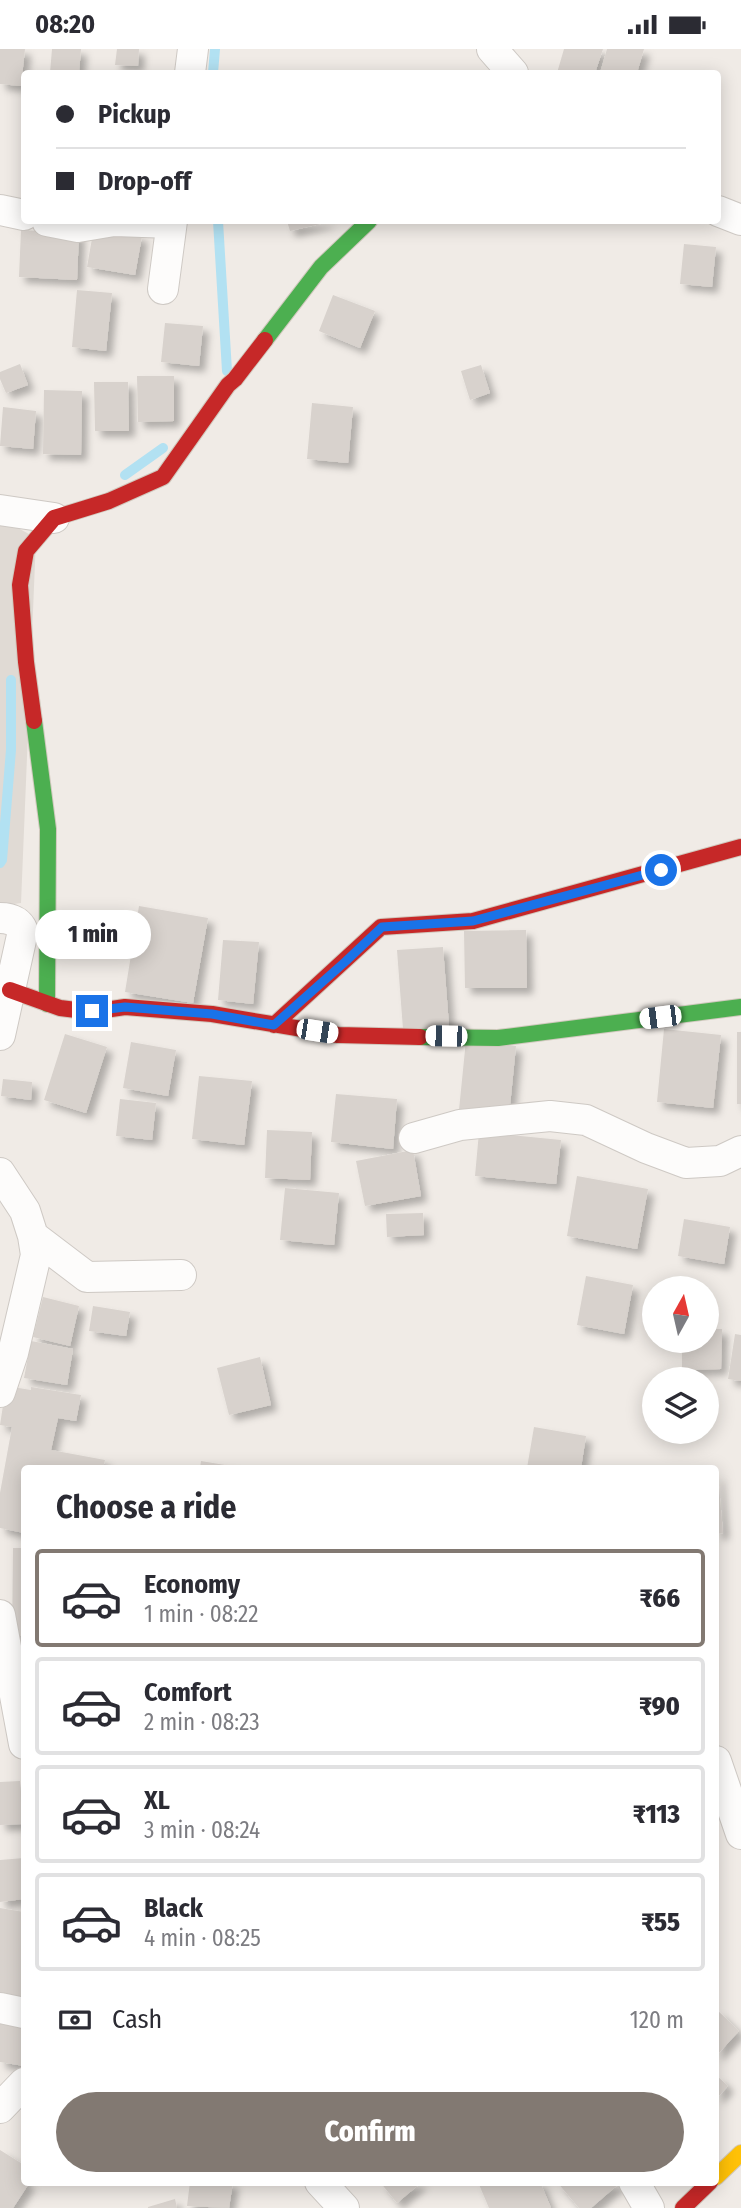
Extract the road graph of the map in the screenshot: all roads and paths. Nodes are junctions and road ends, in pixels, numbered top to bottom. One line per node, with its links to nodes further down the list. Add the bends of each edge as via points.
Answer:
1 (192, 49): 3 (street)
2 (492, 49): 4 (street)
3 (190, 70)
4 (510, 70)
5 (0, 210): 7 (street)
6 (721, 212): 8 (street)
7 (21, 214)
8 (741, 220)
9 (62, 224): 10 (street)
10 (96, 224)
11 (172, 224): 13 (street)
12 (366, 224): 15 (street, via 321,267 163,477)
13 (163, 289)
14 (0, 510): 15 (street)
15 (54, 519): 19 (street, via 26,551 20,585 48,829)
16 (741, 846): 21 (street, via 473,921 382,927)
17 (0, 918): 18 (street, via 10,918 23,931)
18 (10, 990): 19 (street); 22 (street)
19 (47, 1003): 21 (street, via 92,1011 125,1007 212,1014)
20 (741, 1007): 21 (street, via 498,1038 338,1035)
21 (274, 1025)
22 (0, 1035)
23 (414, 1138): 24 (street, via 460,1125 550,1116 586,1120 685,1163 720,1161)
24 (741, 1151)
25 (0, 1173): 26 (street, via 25,1211)
26 (33, 1236): 27 (street, via 86,1277); 28 (street, via 36,1255)
27 (181, 1275)
28 (0, 1392)
29 (0, 1615): 30 (street)
30 (14, 1696): 31 (street)
31 (21, 1730)
32 (719, 1770): 33 (street)
33 (741, 1834)
34 (0, 2008): 35 (street)
35 (21, 2012)
36 (21, 2086): 37 (street)
37 (0, 2108)
38 (741, 2153): 39 (street)
39 (719, 2174)
40 (324, 2186): 43 (street)
41 (636, 2186): 44 (street)
42 (706, 2186): 45 (street)
43 (344, 2208)
44 (649, 2208)
45 (683, 2208)

